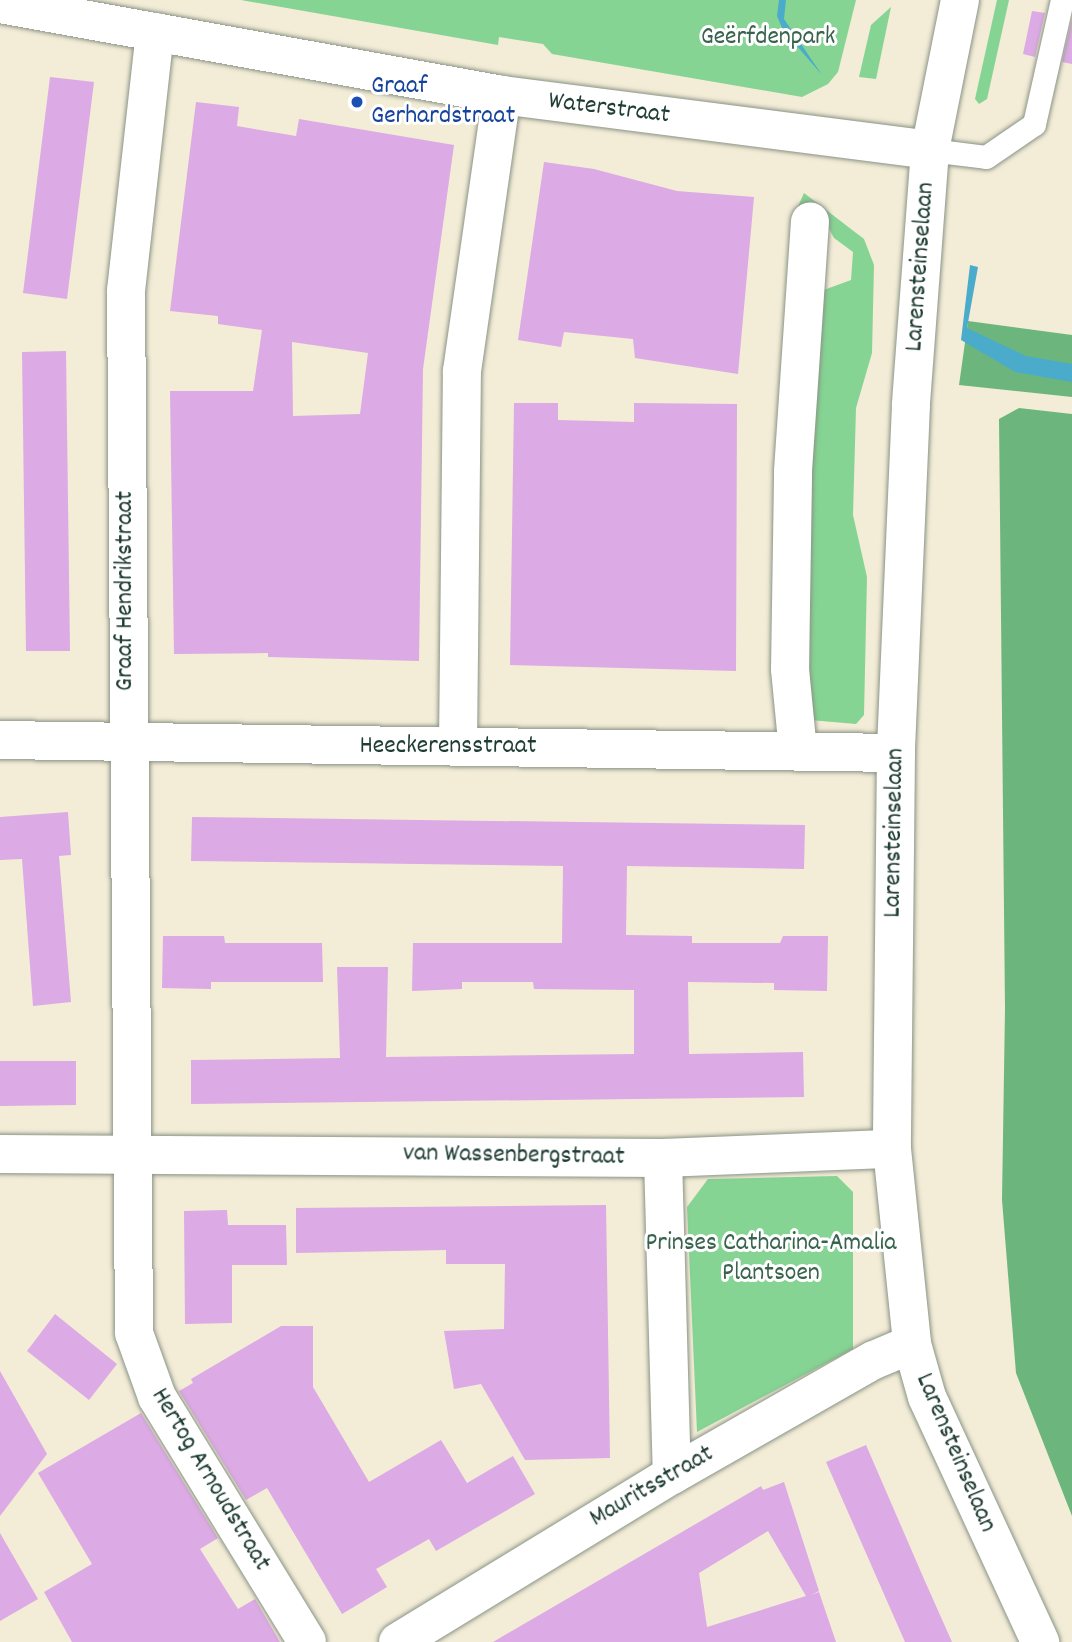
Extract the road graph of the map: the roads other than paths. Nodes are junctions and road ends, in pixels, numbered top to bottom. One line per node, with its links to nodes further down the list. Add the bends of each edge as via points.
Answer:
1 (960, 0): 6 (street, Larensteinselaan)
2 (1062, 0): 6 (lane, via 1034,124 986,157)
3 (0, 4): 4 (street, Waterstraat)
4 (155, 32): 5 (street, Waterstraat); 9 (street, Graaf Hendrikstraat, via 126,290)
5 (502, 95): 6 (street, Waterstraat); 10 (street, via 462,371)
6 (930, 150): 12 (street, Larensteinselaan, via 912,391)
7 (810, 222): 11 (street, via 793,471 790,670)
8 (0, 740): 9 (street, Heeckerensstraat)
9 (126, 745): 10 (street, Heeckerensstraat); 14 (street, Graaf Hendrikstraat)
10 (458, 747): 11 (street, Heeckerensstraat)
11 (797, 751): 12 (street, Heeckerensstraat)
12 (896, 753): 13 (street, Larensteinselaan)
13 (892, 1149): 16 (street, van Wassenbergstraat); 17 (street, Larensteinselaan)
14 (135, 1152): 15 (street); 16 (street, van Wassenbergstraat); 19 (street, Hertog Arnoudstraat, via 134,1334 157,1397)
15 (0, 1154)
16 (663, 1158): 18 (street)
17 (912, 1344): 18 (street, Mauritsstraat, via 874,1360); 21 (street, Larensteinselaan, via 927,1397)
18 (672, 1475): 20 (street, Mauritsstraat)
19 (307, 1642)
20 (398, 1642)
21 (1040, 1642)

